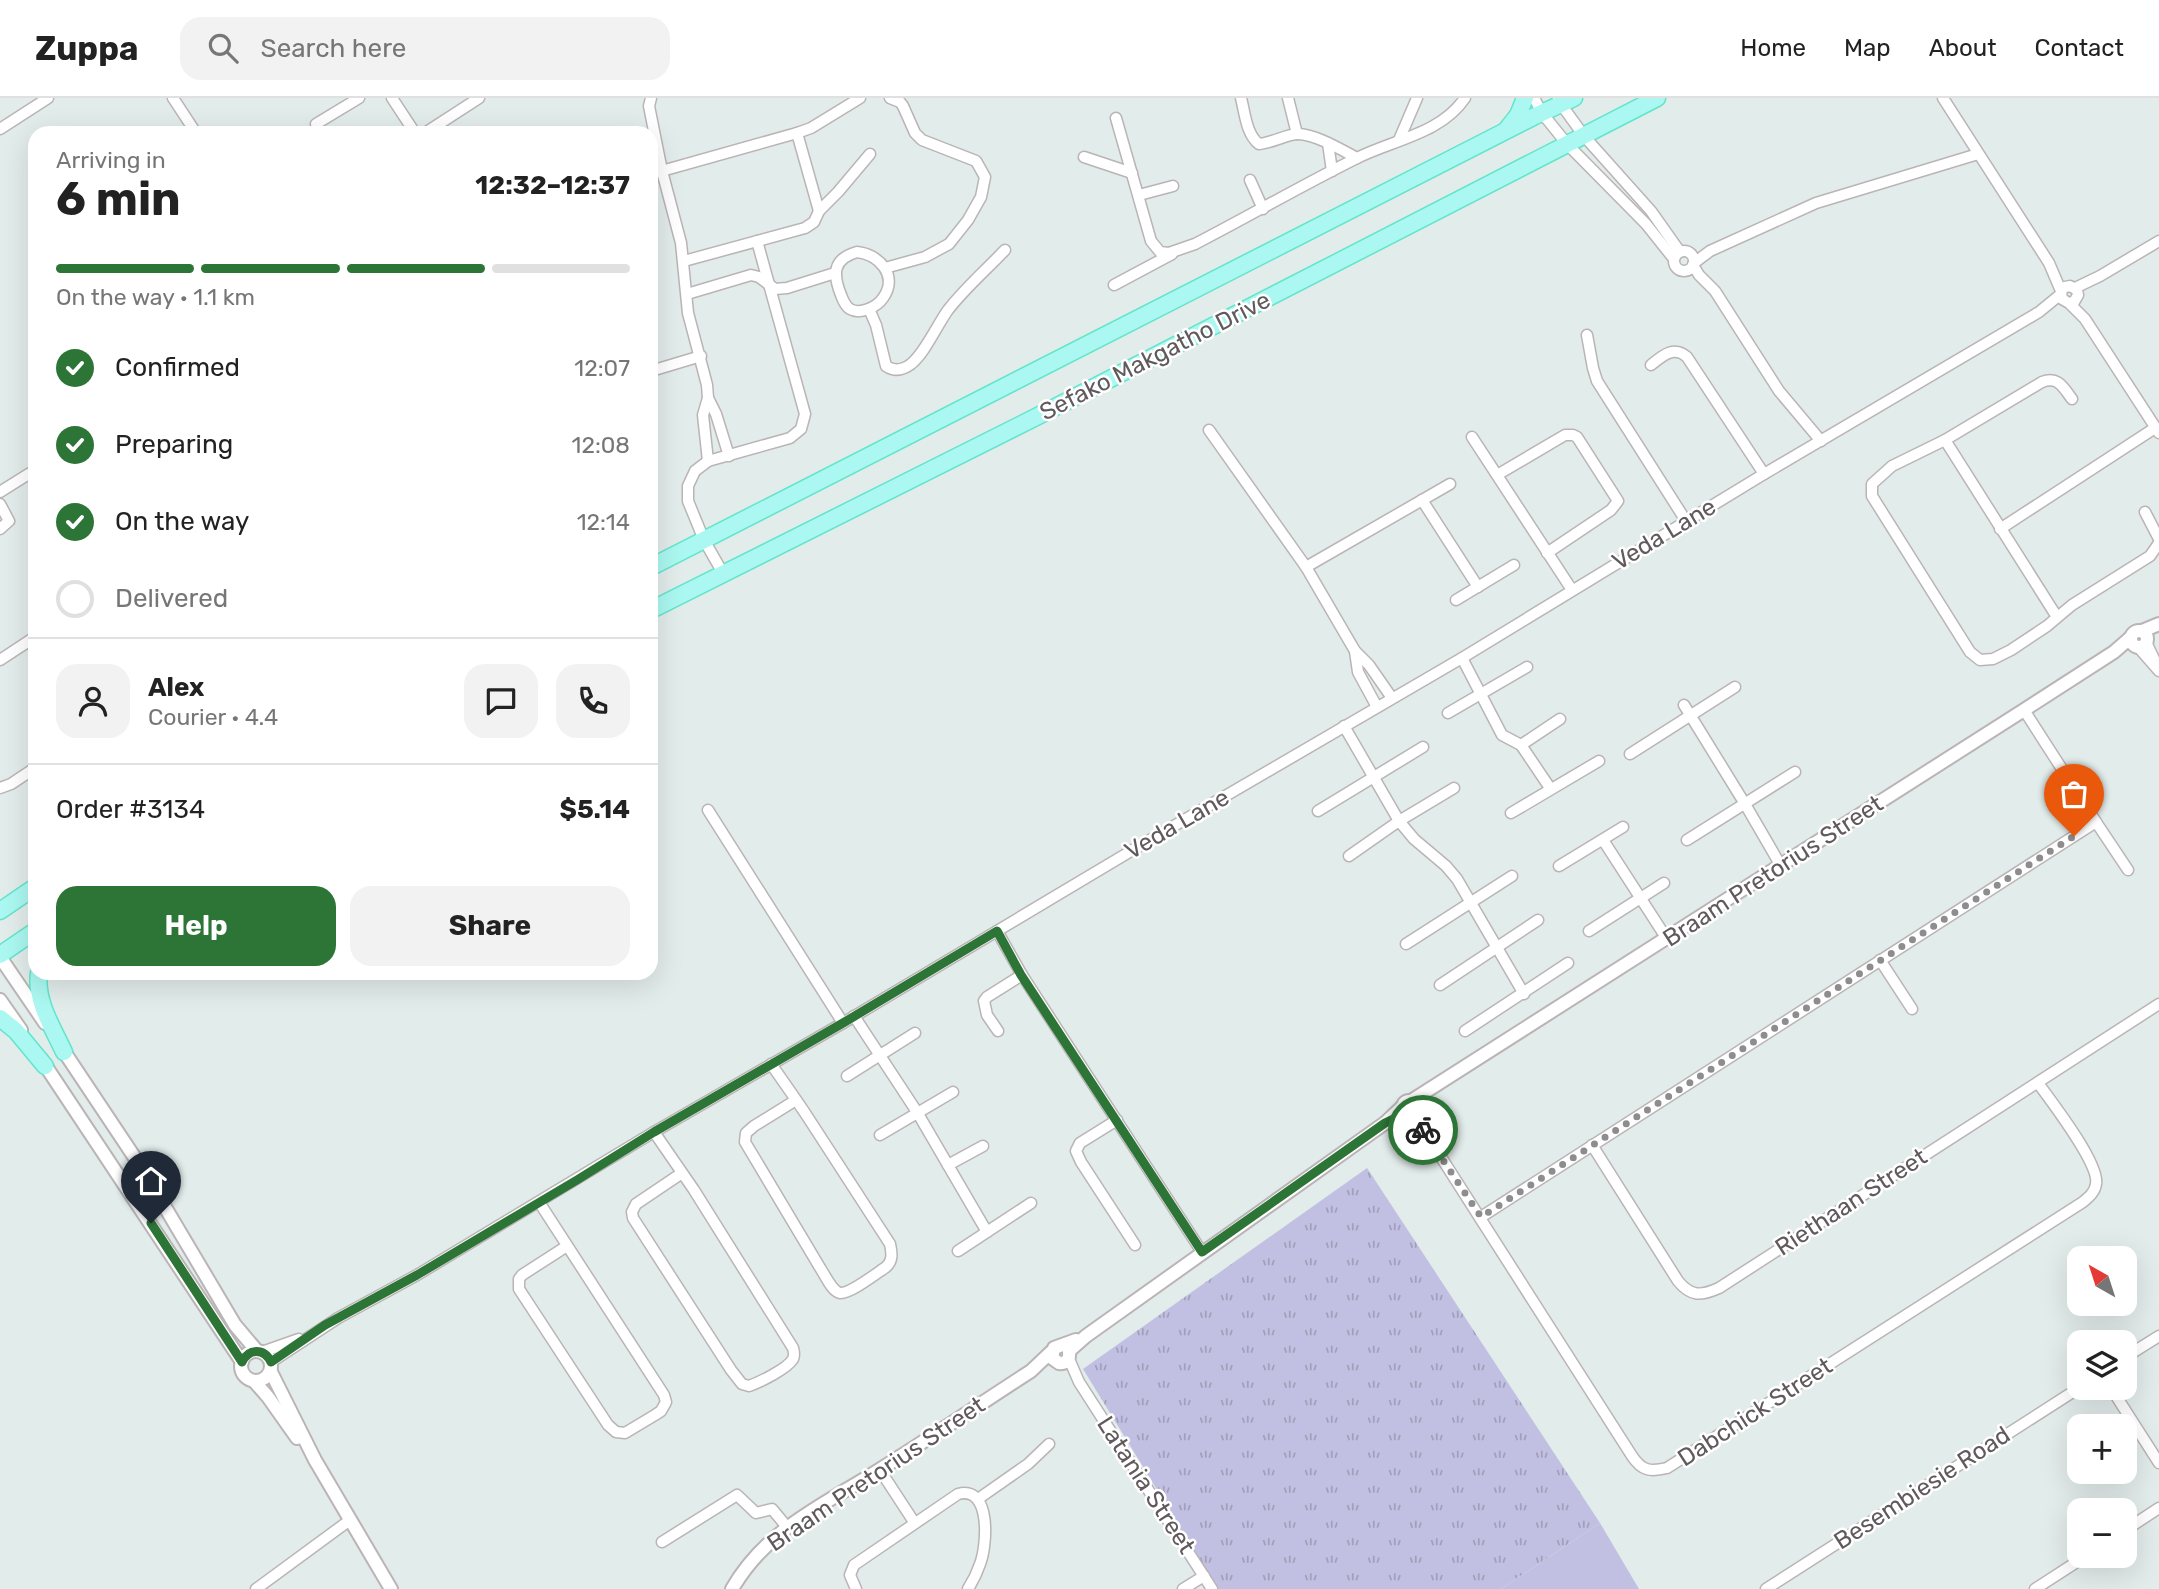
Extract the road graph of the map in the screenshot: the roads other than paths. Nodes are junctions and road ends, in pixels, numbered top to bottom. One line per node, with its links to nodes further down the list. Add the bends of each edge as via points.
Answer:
1 (48, 98): 25 (street)
2 (173, 98): 21 (street)
3 (359, 98): 20 (street)
4 (392, 98): 22 (street)
5 (479, 98): 23 (street)
6 (651, 98): 24 (street)
7 (860, 98): 26 (street)
8 (890, 98): 53 (street, via 903,106 922,141 976,161 985,177 981,197 949,244 925,257)
9 (1241, 98): 27 (street, via 1252,138 1259,144)
10 (1288, 98): 27 (street)
11 (1417, 98): 29 (street)
12 (1465, 98): 29 (street, via 1446,120)
13 (1525, 98): 30 (main road, via 1512,123)
14 (1534, 98): 18 (street)
15 (1657, 98): 28 (main road, Sefako Makgatho Drive)
16 (1943, 98): 35 (street)
17 (1564, 100): 18 (main road, Sefako Makgatho Drive); 28 (street)
18 (1542, 113): 30 (main road, Sefako Makgatho Drive); 32 (street)
19 (1116, 118): 41 (street)
20 (316, 124)
21 (191, 126)
22 (410, 126)
23 (436, 126)
24 (653, 126)
25 (0, 129)
26 (797, 133): 38 (street); 46 (street)
27 (1297, 134): 31 (street)
28 (1584, 136): 32 (main road, Sefako Makgatho Drive); 52 (street, via 1651,211)
29 (1399, 139): 37 (street)
30 (1491, 140): 84 (main road, Sefako Makgatho Drive)
31 (1328, 143): 37 (street); 39 (street)
32 (1567, 144): 52 (street); 90 (main road, Sefako Makgatho Drive)
33 (658, 151): 38 (street)
34 (870, 154): 46 (street)
35 (1979, 154): 52 (street, via 1816,203); 58 (street)
36 (1084, 157): 41 (street)
37 (1357, 158): 39 (street)
38 (662, 171): 40 (street); 51 (street)
39 (1332, 171): 45 (street)
40 (658, 172)
41 (1132, 173): 44 (street)
42 (1250, 180): 45 (street)
43 (1172, 186): 44 (street)
44 (1139, 195): 50 (street, via 1155,248 1164,253)
45 (1263, 209): 50 (street)
46 (819, 211): 47 (street, via 805,228)
47 (757, 242): 51 (street); 55 (street)
48 (2159, 242): 58 (street)
49 (1004, 250): 59 (street, via 949,309 915,360 902,369 886,366)
50 (1178, 251): 56 (street)
51 (684, 261): 57 (street)
52 (1686, 261): 70 (street, via 1715,291 1779,391)
53 (886, 268): 54 (street, via 874,256 856,252 842,260); 59 (street, via 886,294)
54 (835, 273): 55 (street, via 787,288); 59 (street, via 848,308)
55 (768, 284): 57 (street, via 751,275); 71 (street, via 806,414 796,435)
56 (1114, 285)
57 (687, 294): 61 (street)
58 (2070, 295): 67 (street); 70 (street, Veda Lane)
59 (869, 309)
60 (1587, 335): 81 (street, via 1597,381)
61 (701, 356): 63 (street); 64 (street)
62 (1651, 365): 74 (street, via 1671,352 1687,357)
63 (658, 369)
64 (708, 398): 71 (street); 72 (street, via 703,415)
65 (2072, 400): 69 (street, via 2058,382 2049,379)
66 (1209, 430): 89 (street)
67 (2157, 430): 83 (street)
68 (1472, 437): 75 (street)
69 (1945, 440): 83 (street); 95 (street, via 1882,473 1872,484 1872,496 1970,652 1980,660 1993,659)
70 (1821, 441): 74 (street, Veda Lane)
71 (729, 456): 72 (street)
72 (708, 461): 84 (street, via 695,471 687,494)
73 (28, 474): 77 (street)
74 (1764, 474): 81 (street, Veda Lane)
75 (1497, 475): 86 (street); 86 (street, via 1565,435 1577,437 1618,501)
76 (1450, 484): 78 (street)
77 (0, 492)
78 (1422, 500): 89 (street); 91 (street)
79 (0, 504): 82 (street, via 9,521)
80 (2145, 512): 85 (street)
81 (1686, 521): 92 (street, Veda Lane)
82 (0, 529)
83 (2000, 529): 95 (street)
84 (704, 540): 87 (main road, Sefako Makgatho Drive); 90 (street)
85 (2159, 541): 95 (street, via 2150,556)
86 (1548, 553): 92 (street)
87 (658, 563)
88 (1514, 565): 91 (street)
89 (1306, 567): 99 (street)
90 (724, 575): 94 (main road, Sefako Makgatho Drive)
91 (1478, 587): 93 (street)
92 (1572, 590): 100 (street, Veda Lane)
93 (1456, 600)
94 (658, 607)
95 (2057, 617)
96 (2158, 624): 97 (street)
97 (2140, 640): 103 (street); 109 (street, Braam Pretorius Street)
98 (28, 642): 101 (street)
99 (1355, 651): 106 (street); 108 (street, via 1358,672)
100 (1462, 658): 105 (street); 106 (street, Veda Lane)
101 (0, 660)
102 (1528, 667): 105 (street)
103 (2159, 670)
104 (1735, 687): 111 (street)
105 (1481, 694): 110 (street); 114 (street, via 1502,735)
106 (1392, 698): 108 (street, Veda Lane)
107 (1684, 705): 111 (street)
108 (1377, 707): 113 (street, Veda Lane)
109 (2024, 710): 129 (street); 135 (street, Braam Pretorius Street)
110 (1448, 713)
111 (1690, 715): 116 (street); 124 (street)
112 (1560, 719): 114 (street)
113 (1344, 726): 120 (street); 144 (street, Veda Lane)
114 (1521, 745): 123 (street)
115 (1423, 747): 120 (street)
116 (1630, 754)
117 (1599, 761): 123 (street)
118 (1795, 772): 124 (street)
119 (28, 773): 121 (street)
120 (1374, 776): 126 (street); 128 (street)
121 (0, 788)
122 (1454, 788): 128 (street)
123 (1550, 788): 127 (street)
124 (1745, 804): 132 (street); 135 (street)
125 (708, 810): 162 (street)
126 (1318, 811)
127 (1511, 813)
128 (1399, 821): 133 (street); 141 (street, via 1452,872)
129 (2096, 822): 136 (street); 151 (street)
130 (1623, 827): 131 (street)
131 (1603, 840): 134 (street); 140 (street)
132 (1687, 840)
133 (1349, 856)
134 (1559, 866)
135 (1781, 866): 147 (street, Braam Pretorius Street)
136 (2128, 870)
137 (1512, 876): 141 (street)
138 (1664, 883): 140 (street)
139 (28, 892): 142 (main road)
140 (1640, 898): 145 (street); 147 (street)
141 (1470, 903): 148 (street); 149 (street)
142 (0, 911)
143 (1538, 920): 149 (street)
144 (997, 931): 153 (street); 160 (street, Veda Lane)
145 (1589, 931)
146 (28, 936): 150 (main road)
147 (1667, 939): 174 (street, Braam Pretorius Street, via 1431,1090)
148 (1406, 944)
149 (1497, 948): 155 (street); 156 (street)
150 (0, 956): 166 (street)
151 (1880, 960): 159 (street); 179 (street)
152 (1568, 963): 156 (street)
153 (1021, 975): 163 (street, via 984,1001); 176 (street)
154 (40, 980): 166 (main road, via 41,998)
155 (1440, 985)
156 (1524, 994): 164 (street)
157 (0, 1000): 169 (street)
158 (2159, 1004): 171 (street, Riethaan Street)
159 (1912, 1009)
160 (854, 1016): 162 (street, Veda Lane); 167 (street)
161 (0, 1018): 169 (main road)
162 (843, 1023): 168 (street, Veda Lane)
163 (998, 1031)
164 (1465, 1031)
165 (915, 1033): 167 (street)
166 (64, 1052): 194 (street, via 143,1170 235,1325)
167 (879, 1055): 170 (street); 175 (street)
168 (771, 1064): 173 (street); 177 (street, Veda Lane)
169 (45, 1066): 196 (street)
170 (847, 1076)
171 (2038, 1083): 179 (street, Riethaan Street, via 1705,1294 1690,1293 1678,1281); 185 (street, Dabchick Street, via 2095,1170 2093,1193 1667,1468 1655,1471 1643,1469 1632,1457)
172 (953, 1092): 175 (street)
173 (796, 1100): 173 (street, via 892,1251 886,1267 842,1293 822,1271 746,1142 746,1133 754,1126)
174 (1410, 1109): 185 (street, Dabchick Street); 190 (street, Braam Pretorius Street)
175 (917, 1112): 178 (street); 181 (street)
176 (1117, 1121): 187 (street, via 1080,1143 1076,1151); 190 (street)
177 (654, 1132): 182 (street); 183 (street, Veda Lane)
178 (880, 1135)
179 (1592, 1145): 185 (street)
180 (983, 1146): 181 (street)
181 (948, 1166): 186 (street)
182 (682, 1173): 182 (street, via 793,1348 794,1357 785,1367 749,1386 731,1370 632,1212 636,1203)
183 (539, 1202): 188 (street); 191 (street, Veda Lane)
184 (1031, 1203): 186 (street)
185 (1481, 1217)
186 (987, 1232): 189 (street)
187 (1135, 1245)
188 (567, 1246): 188 (street, via 664,1395 661,1411 625,1433 608,1425 519,1289 522,1275)
189 (958, 1251)
190 (1202, 1252): 195 (street, Braam Pretorius Street)
191 (313, 1333): 194 (street); 197 (street)
192 (2159, 1336): 193 (street)
193 (2137, 1350)
194 (259, 1351): 196 (street, via 247,1354); 197 (street, via 268,1356)
195 (1062, 1355): 204 (street, Braam Pretorius Street); 213 (street, Latania Street)
196 (242, 1362): 198 (street, via 244,1375)
197 (271, 1367): 198 (street, via 264,1380); 202 (street)
198 (254, 1381): 202 (street)
199 (2067, 1396): 221 (street, Besembiesie Road)
200 (2119, 1400): 203 (street)
201 (1049, 1444): 205 (street)
202 (315, 1460): 207 (street)
203 (2159, 1464)
204 (880, 1470): 208 (street); 210 (street, Braam Pretorius Street)
205 (978, 1499): 208 (street, via 966,1492 958,1494); 218 (street, via 984,1513 984,1546)
206 (2159, 1508): 209 (street)
207 (350, 1520): 214 (street); 215 (street)
208 (914, 1522): 217 (street, via 854,1565 850,1575)
209 (2137, 1522)
210 (787, 1527): 211 (street, via 772,1509 756,1513 737,1495); 216 (street, Braam Pretorius Street, via 755,1555)
211 (662, 1542)
212 (2067, 1568): 222 (street)
213 (1203, 1576): 219 (street); 220 (street, Latania Street)
214 (256, 1589)
215 (391, 1589)
216 (732, 1589)
217 (856, 1589)
218 (968, 1589)
219 (1182, 1589)
220 (1212, 1589)
221 (1766, 1589)
222 (2035, 1589)

